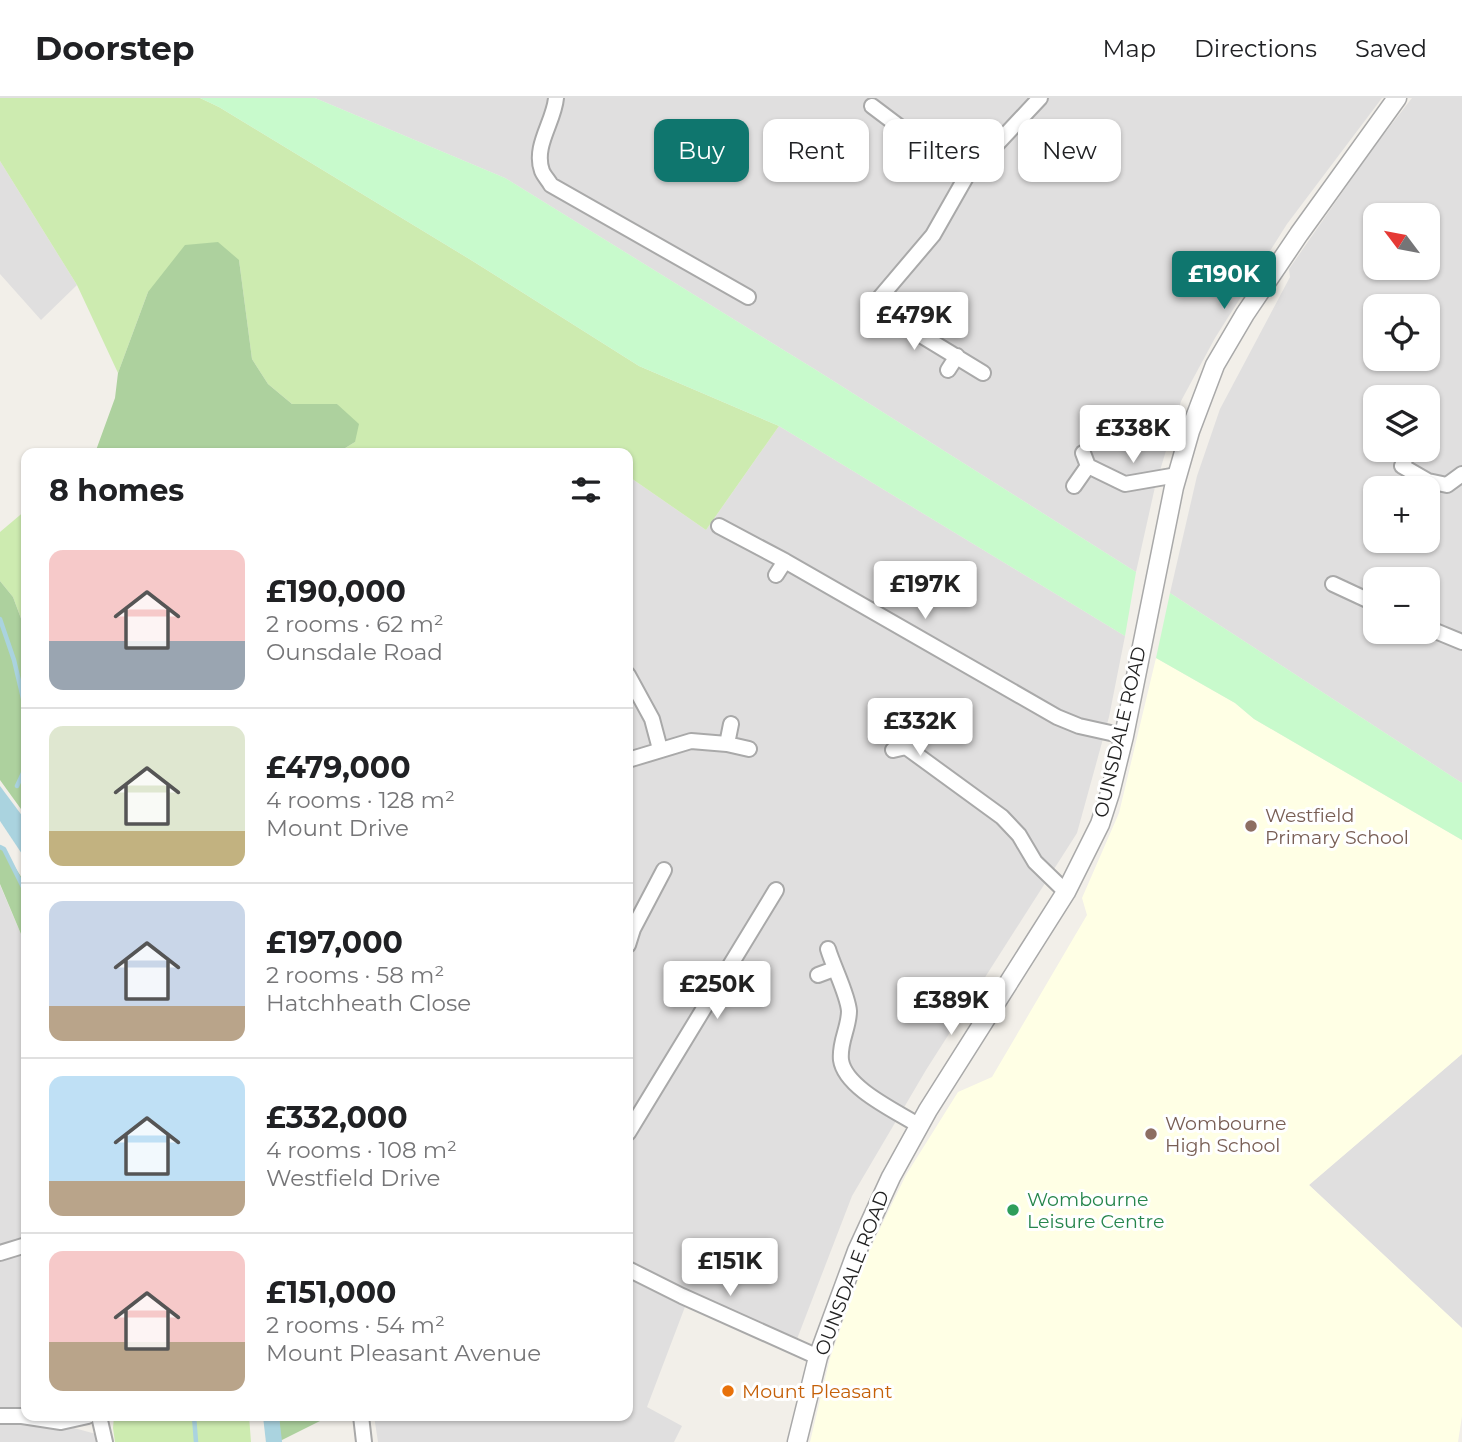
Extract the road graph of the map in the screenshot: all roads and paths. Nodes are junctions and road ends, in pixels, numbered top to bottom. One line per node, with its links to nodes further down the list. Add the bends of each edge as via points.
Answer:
1 (556, 98): 8 (street, via 541,145 541,170 551,185)
2 (1040, 98): 6 (street)
3 (1396, 98): 14 (street, OUNSDALE ROAD, via 1299,234 1214,365)
4 (872, 106): 5 (street)
5 (889, 119)
6 (1004, 136)
7 (963, 182): 9 (street, via 933,235 877,301 892,324)
8 (748, 297)
9 (957, 356): 10 (street); 11 (street)
10 (948, 370)
11 (983, 373)
12 (1404, 462): 13 (street, via 1402,466 1428,481 1447,485)
13 (1462, 474)
14 (1177, 475): 15 (street, via 1125,484 1086,460); 26 (street, OUNSDALE ROAD)
15 (1074, 486)
16 (719, 526): 17 (street)
17 (785, 561): 18 (street); 26 (street, via 1057,717)
18 (776, 575)
19 (1333, 584): 20 (street)
20 (1363, 598)
21 (1440, 633): 22 (street)
22 (1462, 642)
23 (633, 684): 28 (street, via 652,719)
24 (731, 724): 27 (street)
25 (911, 729): 33 (street, via 900,749 1002,817 1035,862)
26 (1124, 736): 33 (street, OUNSDALE ROAD, via 1100,824)
27 (727, 744): 28 (street, via 691,741); 29 (street)
28 (660, 748): 30 (street)
29 (748, 749)
30 (633, 758)
31 (664, 870): 34 (street)
32 (776, 890): 38 (street)
33 (1066, 892): 39 (street, OUNSDALE ROAD)
34 (633, 929)
35 (828, 949): 36 (street)
36 (834, 970): 37 (street); 39 (street, via 849,1010 841,1043 844,1071 857,1086)
37 (818, 975)
38 (633, 1125)
39 (918, 1125): 43 (street, OUNSDALE ROAD, via 857,1251)
40 (21, 1247): 41 (street)
41 (0, 1253)
42 (633, 1272): 43 (street)
43 (818, 1357): 50 (street, OUNSDALE ROAD)
44 (0, 1416): 45 (street)
45 (21, 1416)
46 (100, 1421): 48 (street)
47 (362, 1421): 49 (street)
48 (105, 1442)
49 (364, 1442)
50 (797, 1442)

